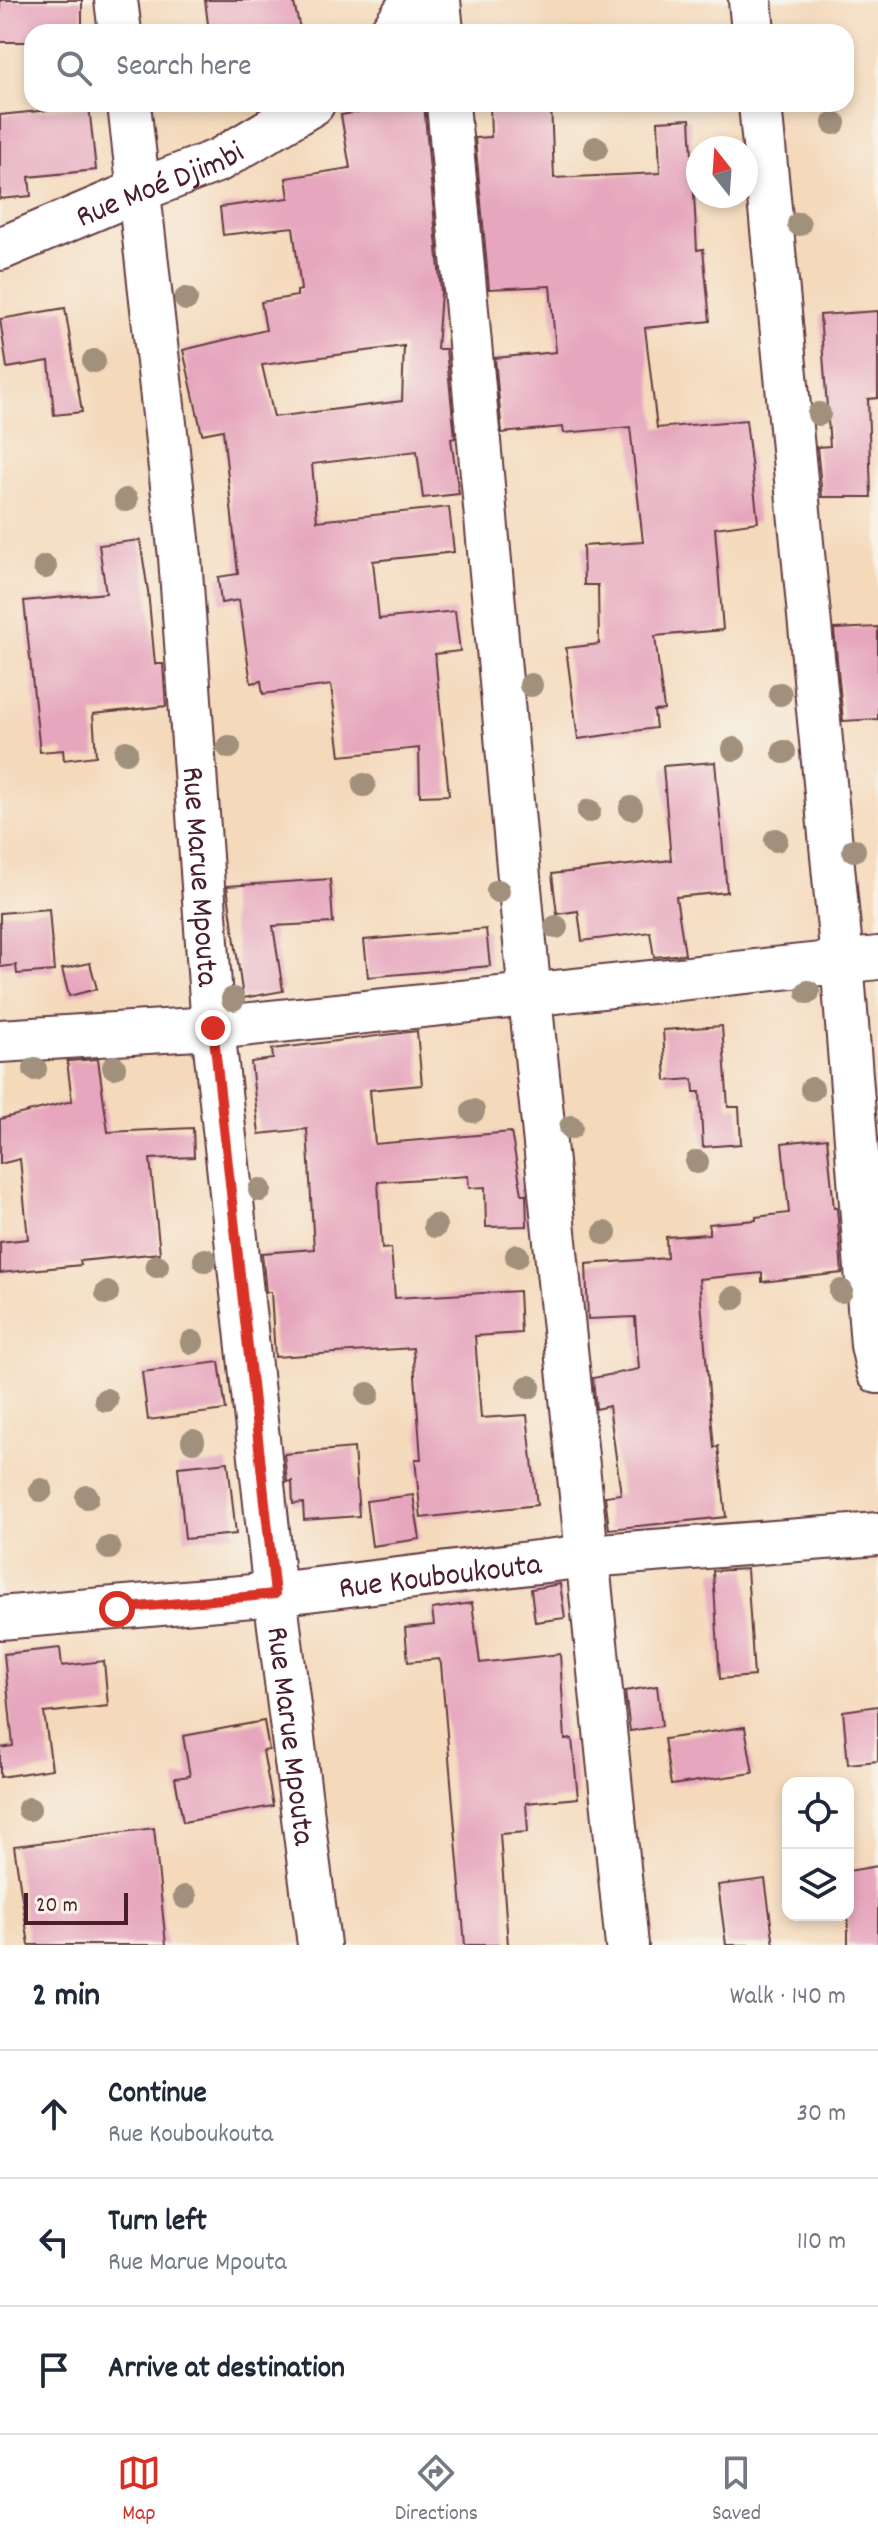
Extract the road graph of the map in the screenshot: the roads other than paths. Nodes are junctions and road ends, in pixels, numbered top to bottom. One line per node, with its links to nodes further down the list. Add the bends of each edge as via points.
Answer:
1 (116, 0): 5 (street)
2 (413, 0): 6 (street)
3 (439, 0): 7 (street)
4 (750, 0): 8 (street)
5 (119, 24)
6 (396, 24)
7 (441, 24)
8 (752, 24)
9 (130, 112): 13 (street, Rue Marue Mpouta)
10 (300, 112): 13 (street, Rue Moé Djimbi, via 219,160)
11 (449, 112): 16 (street)
12 (761, 112): 15 (street)
13 (140, 190): 14 (street, Rue Moé Djimbi); 17 (street, Rue Marue Mpouta, via 180,557)
14 (0, 249)
15 (860, 959): 16 (street); 19 (street, via 872,1345)
16 (530, 997): 17 (street); 21 (street)
17 (213, 1028): 18 (street); 22 (street, Rue Marue Mpouta)
18 (0, 1041)
19 (878, 1372)
20 (878, 1534): 21 (street, Rue Kouboukouta)
21 (587, 1556): 22 (street, Rue Kouboukouta); 25 (street)
22 (275, 1594): 23 (street, Rue Kouboukouta); 24 (street, Rue Marue Mpouta)
23 (0, 1618)
24 (319, 1945)
25 (627, 1945)

